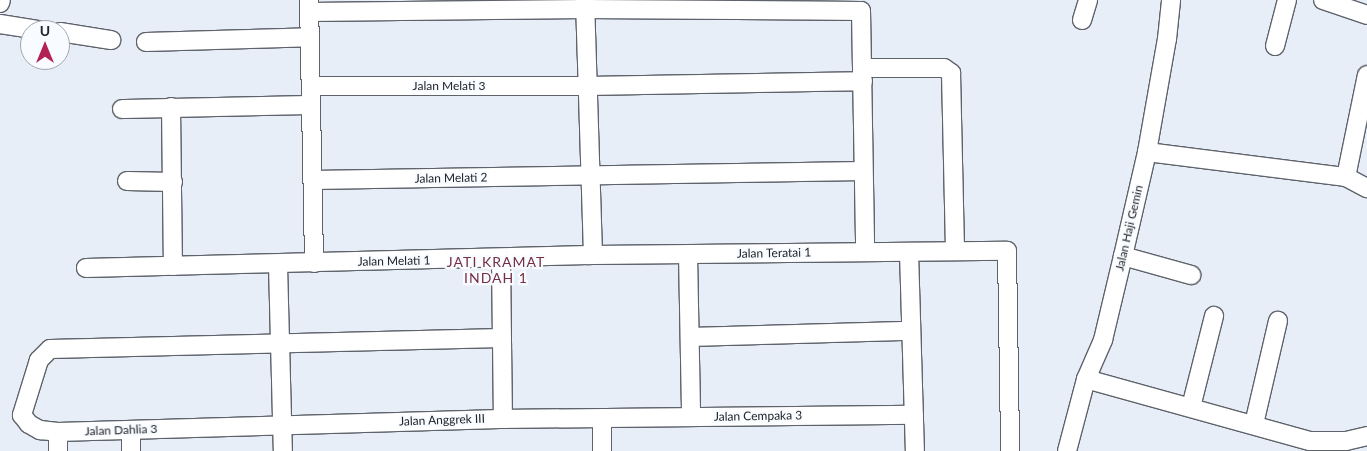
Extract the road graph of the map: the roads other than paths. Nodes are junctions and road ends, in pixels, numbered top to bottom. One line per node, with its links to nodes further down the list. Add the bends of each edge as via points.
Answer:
1 (1088, 0): 8 (street)
2 (1171, 0): 23 (street, Jalan Haji Gemin, via 1168,39)
3 (1287, 0): 15 (street)
4 (1323, 0): 7 (street)
5 (585, 5): 6 (street); 16 (street, via 861,11); 19 (street)
6 (309, 6): 12 (street)
7 (1367, 15)
8 (1082, 20)
9 (0, 24): 10 (street)
10 (20, 27)
11 (70, 34): 13 (street)
12 (310, 37): 14 (street); 18 (street)
13 (111, 40)
14 (146, 42)
15 (1275, 46)
16 (862, 74): 19 (street, Jalan Melati 3); 24 (street); 31 (street, Jalan Melati 3, via 944,68 951,73)
17 (1367, 75): 26 (street)
18 (310, 86): 19 (street, Jalan Melati 3); 20 (street)
19 (587, 86): 25 (street)
20 (311, 105): 21 (street); 27 (street)
21 (171, 107): 22 (street); 29 (street)
22 (122, 109)
23 (1147, 152): 26 (street); 36 (street, Jalan Haji Gemin)
24 (864, 171): 25 (street, Jalan Melati 2); 32 (street)
25 (590, 177): 27 (street, Jalan Melati 2); 35 (street)
26 (1346, 178): 30 (street)
27 (313, 180): 38 (street)
28 (127, 181): 29 (street)
29 (173, 182): 40 (street)
30 (1367, 188)
31 (955, 251): 33 (street, Jalan Teratai 1); 65 (street, Jalan Teratai 1, via 1007,251)
32 (865, 252): 33 (street, Jalan Teratai 1); 34 (street, Jalan Teratai 1)
33 (909, 252): 45 (street)
34 (688, 254): 35 (street, Jalan Teratai 1); 46 (street)
35 (593, 255): 37 (street, Jalan Melati 1)
36 (1123, 256): 42 (street); 49 (street, Jalan Haji Gemin, via 1103,340)
37 (501, 258): 38 (street, Jalan Melati 1); 47 (street)
38 (314, 263): 39 (street, Jalan Melati 1)
39 (278, 265): 40 (street, Jalan Melati 1); 48 (street)
40 (173, 266): 41 (street, Jalan Melati 1)
41 (86, 268)
42 (1191, 275)
43 (1214, 316): 50 (street)
44 (1278, 321): 56 (street)
45 (911, 331): 46 (street); 51 (street)
46 (690, 337): 52 (street)
47 (502, 338): 48 (street); 54 (street)
48 (280, 344): 55 (street); 58 (street, Jalan Dahlia 3, via 50,349 39,360 22,415 40,430)
49 (1086, 378): 50 (street); 66 (street, Jalan Haji Gemin)
50 (1191, 407): 56 (street)
51 (914, 414): 52 (street, Jalan Cempaka 3); 64 (street)
52 (691, 417): 53 (street, Jalan Cempaka 3)
53 (602, 418): 54 (street, Jalan Anggrek III); 63 (street)
54 (503, 419): 55 (street, Jalan Anggrek III)
55 (283, 424): 57 (street, Jalan Dahlia 3); 62 (street)
56 (1254, 424): 59 (street, via 1310,441 1346,441)
57 (131, 430): 58 (street, Jalan Dahlia 3); 61 (street)
58 (58, 432): 60 (street)
59 (1367, 436)
60 (58, 451)
61 (131, 451)
62 (283, 451)
63 (602, 451)
64 (915, 451)
65 (1010, 451)
66 (1066, 451)

